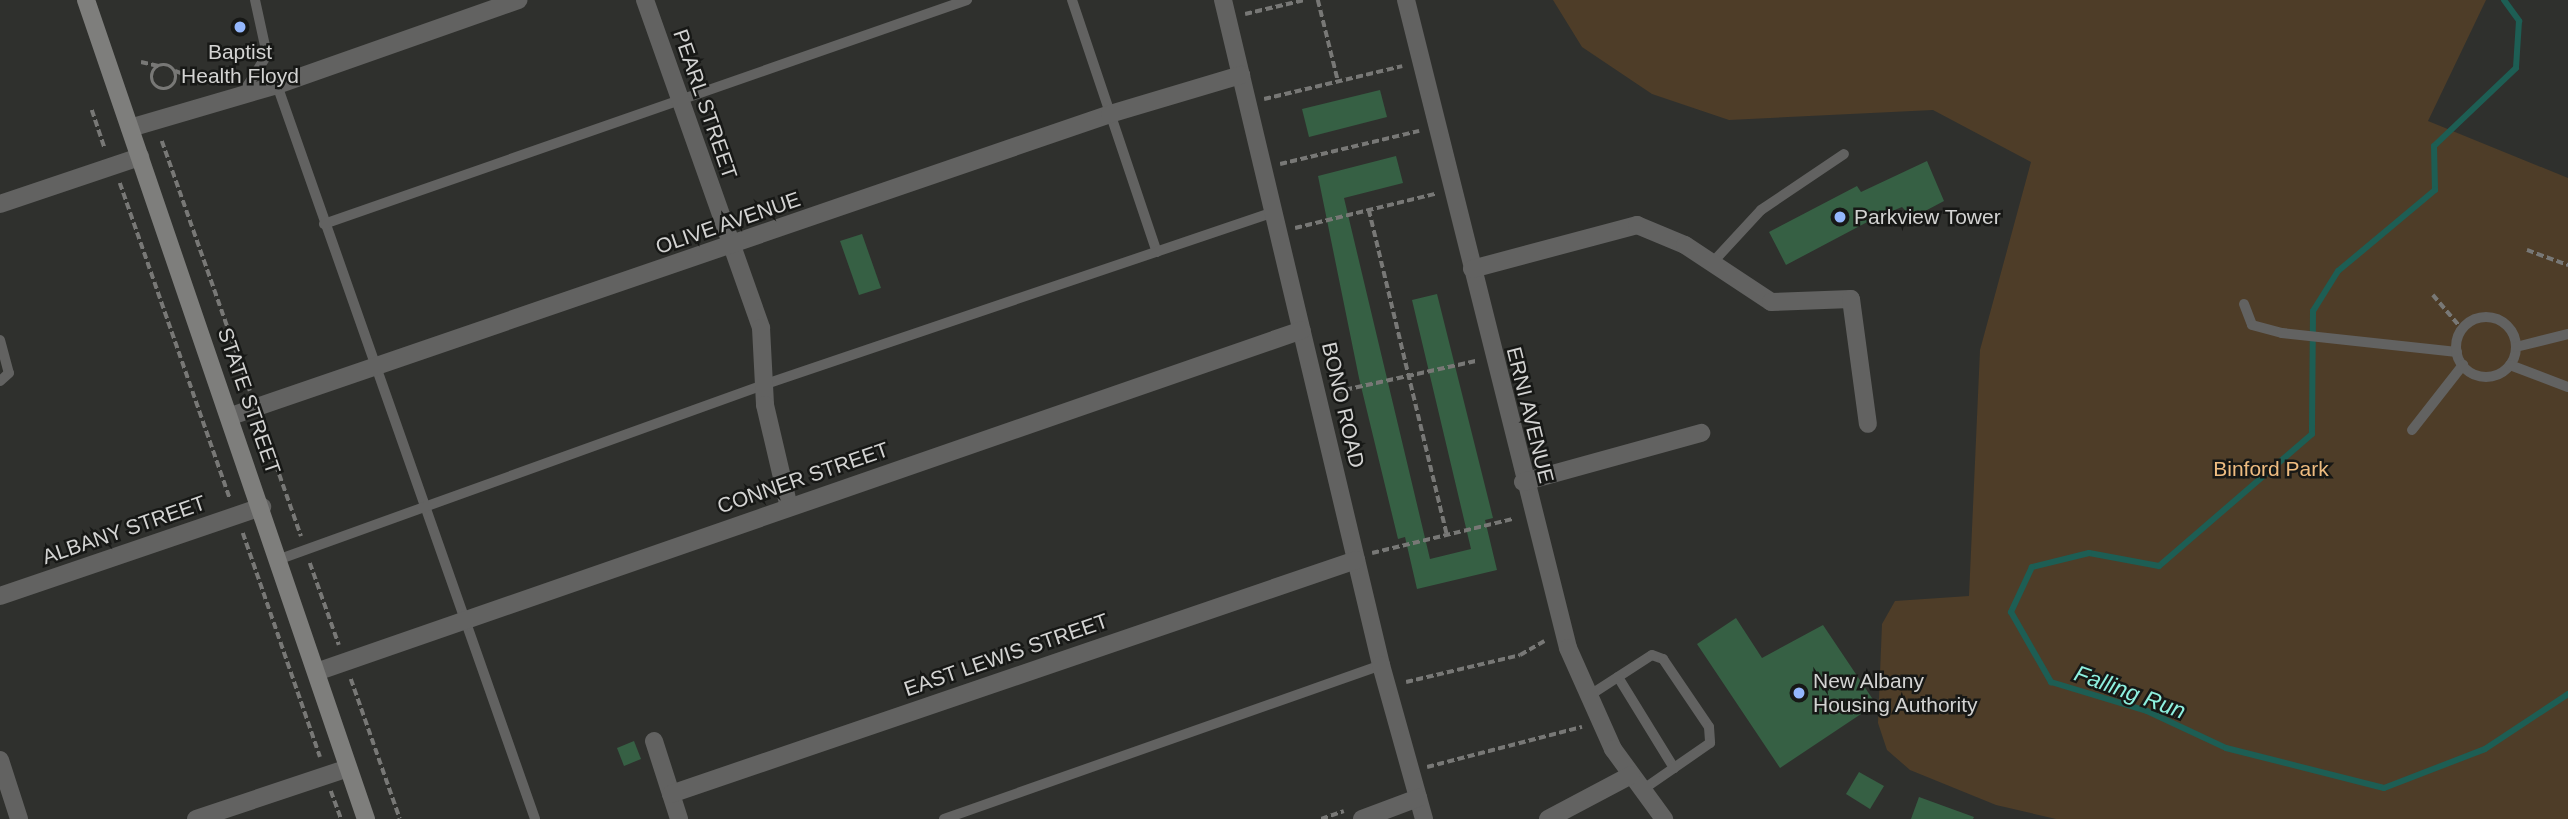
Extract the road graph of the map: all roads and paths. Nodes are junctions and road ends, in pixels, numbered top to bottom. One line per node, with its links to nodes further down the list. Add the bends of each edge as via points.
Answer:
1 (86, 0): 25 (main road, STATE STREET)
2 (255, 0): 20 (lane, via 267,55)
3 (519, 0): 19 (street)
4 (645, 0): 21 (street, PEARL STREET)
5 (967, 0): 21 (lane)
6 (1072, 0): 24 (lane)
7 (1223, 0): 16 (street, BONO ROAD)
8 (1304, 0): 11 (path)
9 (1318, 0): 18 (path)
10 (1406, 0): 43 (street, ERNI AVENUE)
11 (1243, 14)
12 (141, 62): 13 (path)
13 (159, 66): 15 (path); 15 (path, via 150,74 155,85 165,89 174,82)
14 (1405, 66): 18 (path)
15 (173, 71): 17 (path)
16 (1241, 75): 24 (street, OLIVE AVENUE); 35 (street, BONO ROAD)
17 (189, 76)
18 (1338, 81): 22 (path)
19 (277, 85): 20 (street); 36 (lane)
20 (242, 94): 25 (street)
21 (679, 100): 36 (lane); 38 (street, PEARL STREET)
22 (1263, 100)
23 (92, 110): 28 (path)
24 (1110, 114): 38 (street, OLIVE AVENUE); 40 (lane)
25 (130, 128): 30 (main road, STATE STREET)
26 (1420, 131): 31 (path)
27 (162, 141): 61 (path)
28 (106, 148)
29 (1844, 154): 41 (lane, via 1761,209)
30 (139, 157): 33 (street); 62 (main road, STATE STREET)
31 (1278, 164)
32 (1435, 194): 34 (path)
33 (0, 204)
34 (1369, 210): 37 (path); 56 (path)
35 (1274, 212): 40 (lane); 47 (street, BONO ROAD)
36 (324, 224): 55 (lane)
37 (1293, 228)
38 (731, 247): 55 (street, OLIVE AVENUE); 58 (street, PEARL STREET, via 761,328)
39 (2527, 250): 42 (path)
40 (1157, 252): 58 (lane)
41 (1712, 263): 43 (street, via 1637,225); 63 (street, via 1771,302 1851,299)
42 (2568, 265)
43 (1472, 269): 66 (street, ERNI AVENUE)
44 (2433, 295): 46 (path)
45 (2244, 304): 51 (lane, via 2252,325 2300,335)
46 (2462, 329): 50 (lane, via 2475,319 2495,318 2510,329); 51 (lane)
47 (1302, 330): 68 (street, CONNER STREET); 73 (street, BONO ROAD)
48 (2568, 334): 50 (lane)
49 (0, 340): 57 (lane, via 9,373)
50 (2516, 347): 54 (lane)
51 (2457, 352): 53 (lane)
52 (1476, 361): 56 (path)
53 (2463, 365): 54 (lane, via 2485,376); 64 (lane)
54 (2510, 365): 59 (lane)
55 (372, 368): 61 (street, OLIVE AVENUE); 69 (lane)
56 (1409, 376): 60 (path); 71 (path)
57 (0, 381)
58 (766, 384): 68 (street, PEARL STREET); 69 (lane)
59 (2568, 387)
60 (1333, 393)
61 (256, 408): 62 (street, OLIVE AVENUE); 72 (path)
62 (231, 416): 67 (main road, STATE STREET)
63 (1868, 424)
64 (2412, 430)
65 (1701, 433): 66 (street)
66 (1523, 482): 83 (street, ERNI AVENUE)
67 (262, 507): 74 (main road, STATE STREET); 75 (street, ALBANY STREET)
68 (789, 507): 76 (street, CONNER STREET)
69 (422, 508): 72 (lane); 76 (lane)
70 (1513, 519): 71 (path)
71 (1447, 535): 73 (path)
72 (306, 550): 74 (lane); 78 (path)
73 (1364, 556): 79 (street, BONO ROAD); 92 (street, EAST LEWIS STREET)
74 (280, 559): 80 (main road, STATE STREET)
75 (0, 596)
76 (463, 621): 78 (street, CONNER STREET); 98 (lane)
77 (1544, 641): 82 (path, via 1520,655)
78 (346, 665): 80 (street, CONNER STREET); 97 (path)
79 (1381, 665): 93 (street, BONO ROAD); 100 (lane)
80 (319, 671): 87 (main road, STATE STREET)
81 (1618, 677): 83 (lane); 89 (lane); 89 (lane, via 1652,655 1663,659 1709,727 1710,743)
82 (1404, 682)
83 (1587, 697): 90 (street, ERNI AVENUE)
84 (1582, 727): 88 (path)
85 (654, 741): 92 (street)
86 (0, 760): 94 (street)
87 (348, 768): 95 (street); 96 (main road, STATE STREET)
88 (1424, 768)
89 (1674, 768): 91 (lane)
90 (1631, 775): 91 (street, ERNI AVENUE); 103 (street)
91 (1642, 790): 104 (street, ERNI AVENUE)
92 (670, 794): 99 (street)
93 (1418, 798): 101 (street); 102 (street, BONO ROAD)
94 (19, 819)
95 (196, 819)
96 (366, 819)
97 (400, 819)
98 (536, 819)
99 (679, 819)
100 (944, 819)
101 (1362, 819)
102 (1424, 819)
103 (1548, 819)
104 (1664, 819)

